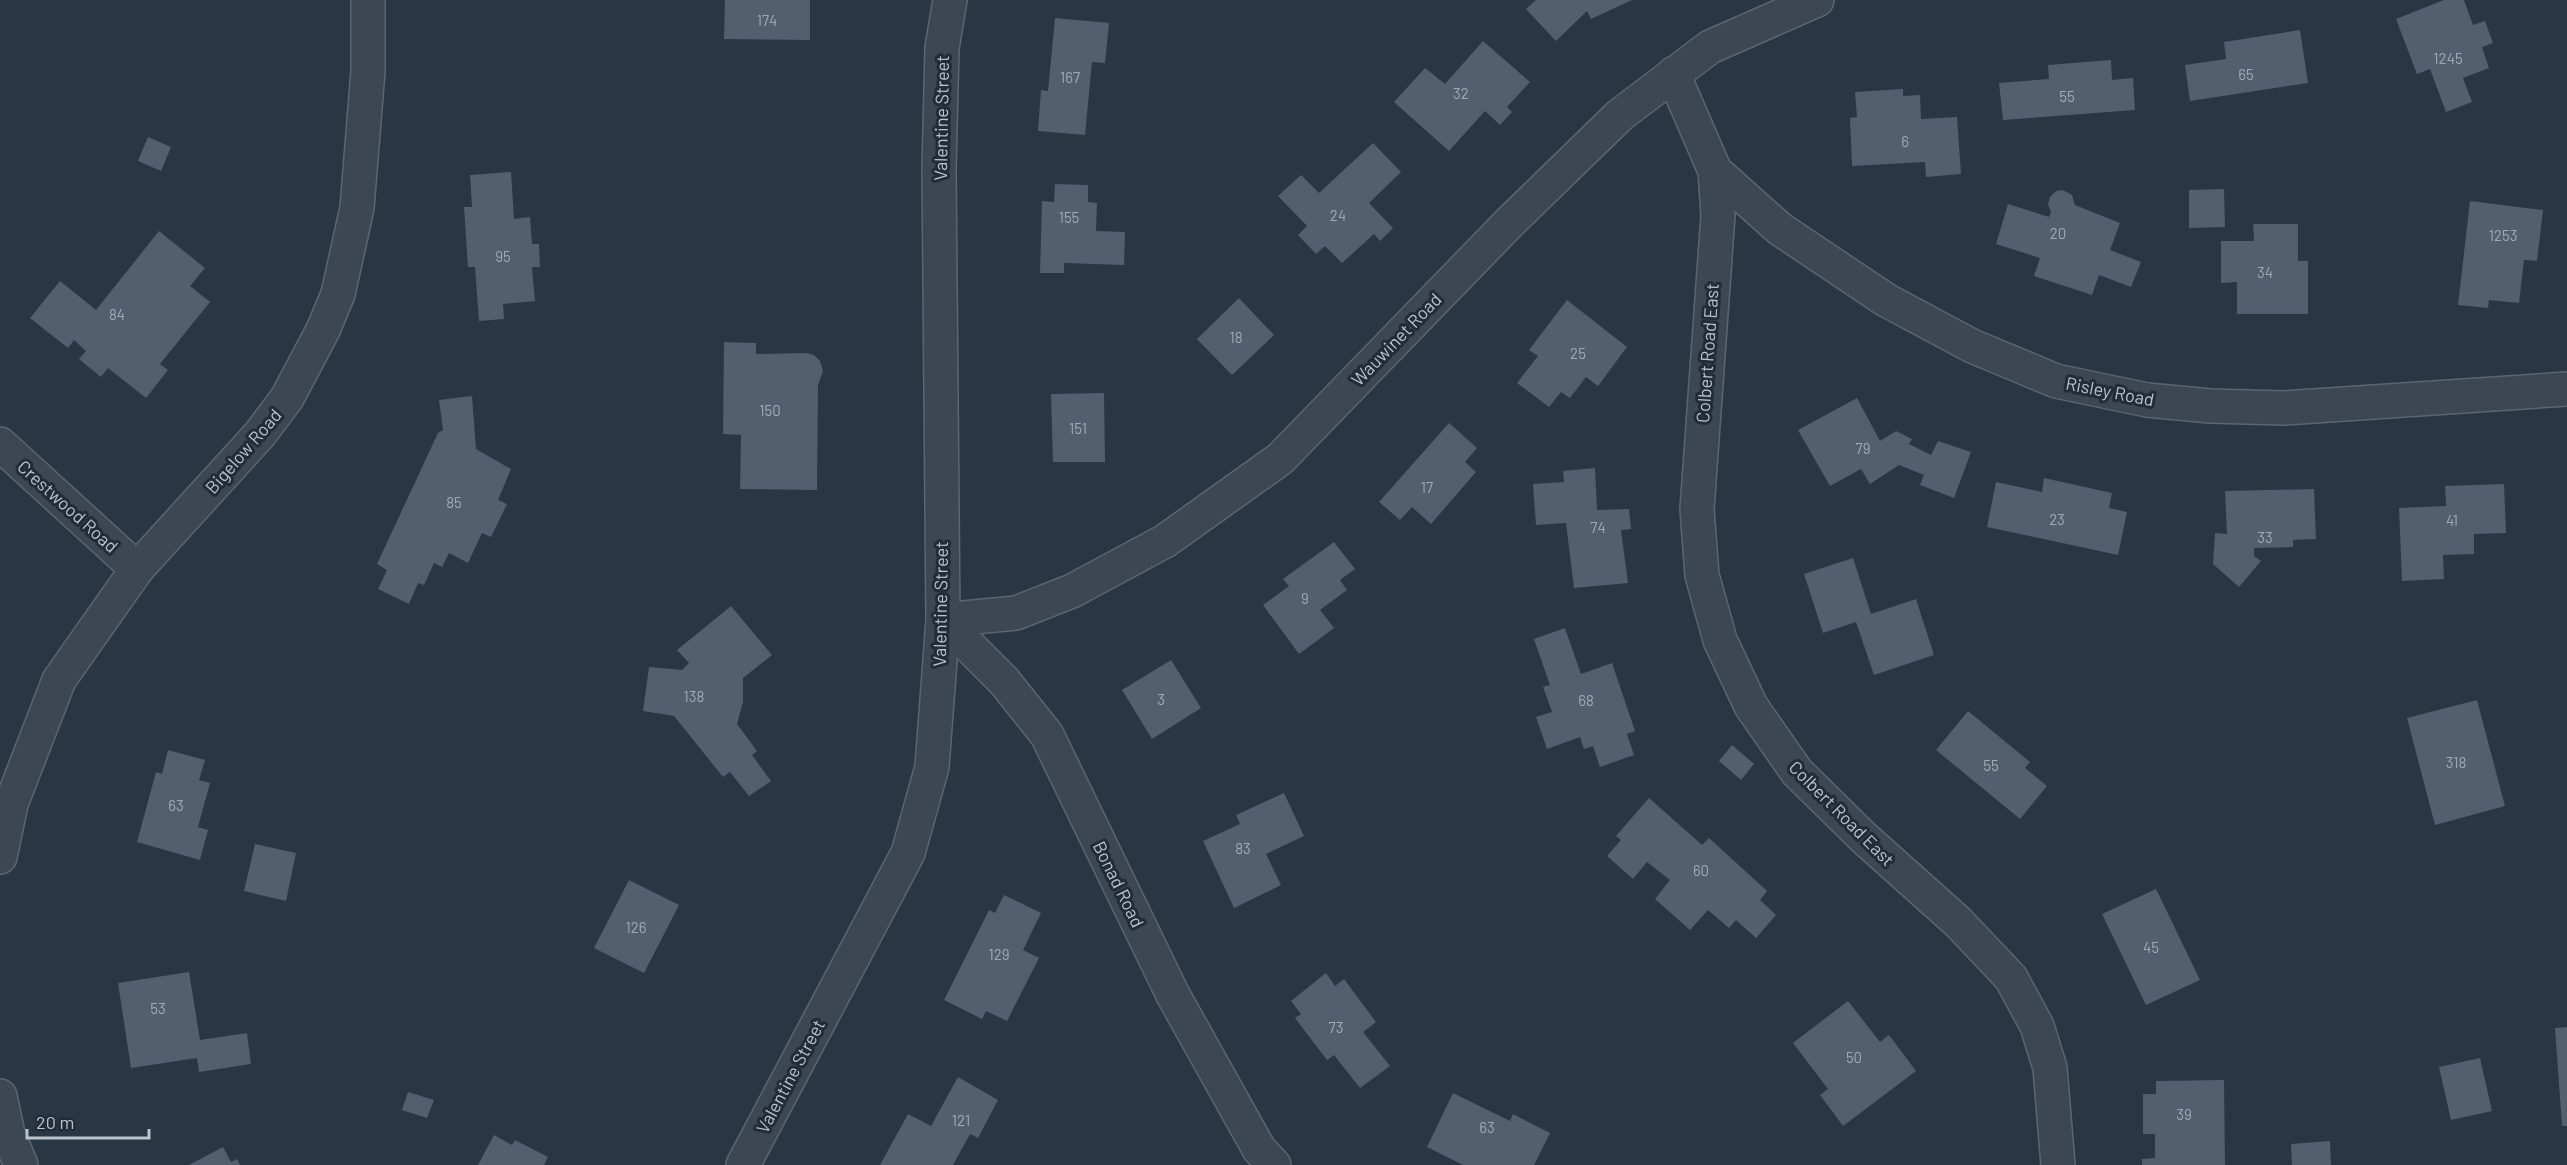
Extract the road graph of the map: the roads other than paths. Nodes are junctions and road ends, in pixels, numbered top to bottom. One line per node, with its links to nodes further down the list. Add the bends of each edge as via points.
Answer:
1 (368, 0): 8 (street, Bigelow Road, via 368,71 358,196 338,294 287,398 260,434)
2 (950, 0): 9 (street, Valentine Street, via 942,48 939,169)
3 (1817, 0): 4 (street, Wauwinet Road, via 1710,47)
4 (1673, 74): 5 (street, Colbert Road East); 9 (street, Wauwinet Road, via 1620,115 1556,177 1280,459 1165,541 1072,591 1016,614)
5 (1715, 171): 6 (street, Risley Road, via 1780,229 1886,300 1972,346 2056,381 2147,400 2284,408); 15 (street, Colbert Road East, via 1718,215 1697,509 1702,575 1720,640 1751,706 1797,772 1958,922 2011,978 2037,1026 2050,1068)
6 (2567, 389)
7 (0, 444): 8 (street, Crestwood Road)
8 (137, 569): 10 (street, Bigelow Road, via 59,680 11,804)
9 (943, 620): 13 (street, Valentine Street, via 932,767 908,853); 14 (street, Bonad Road, via 1004,681 1047,735 1173,994 1259,1149)
10 (0, 857)
11 (0, 1096): 12 (street)
12 (21, 1165)
13 (743, 1165)
14 (1274, 1165)
15 (2058, 1165)

